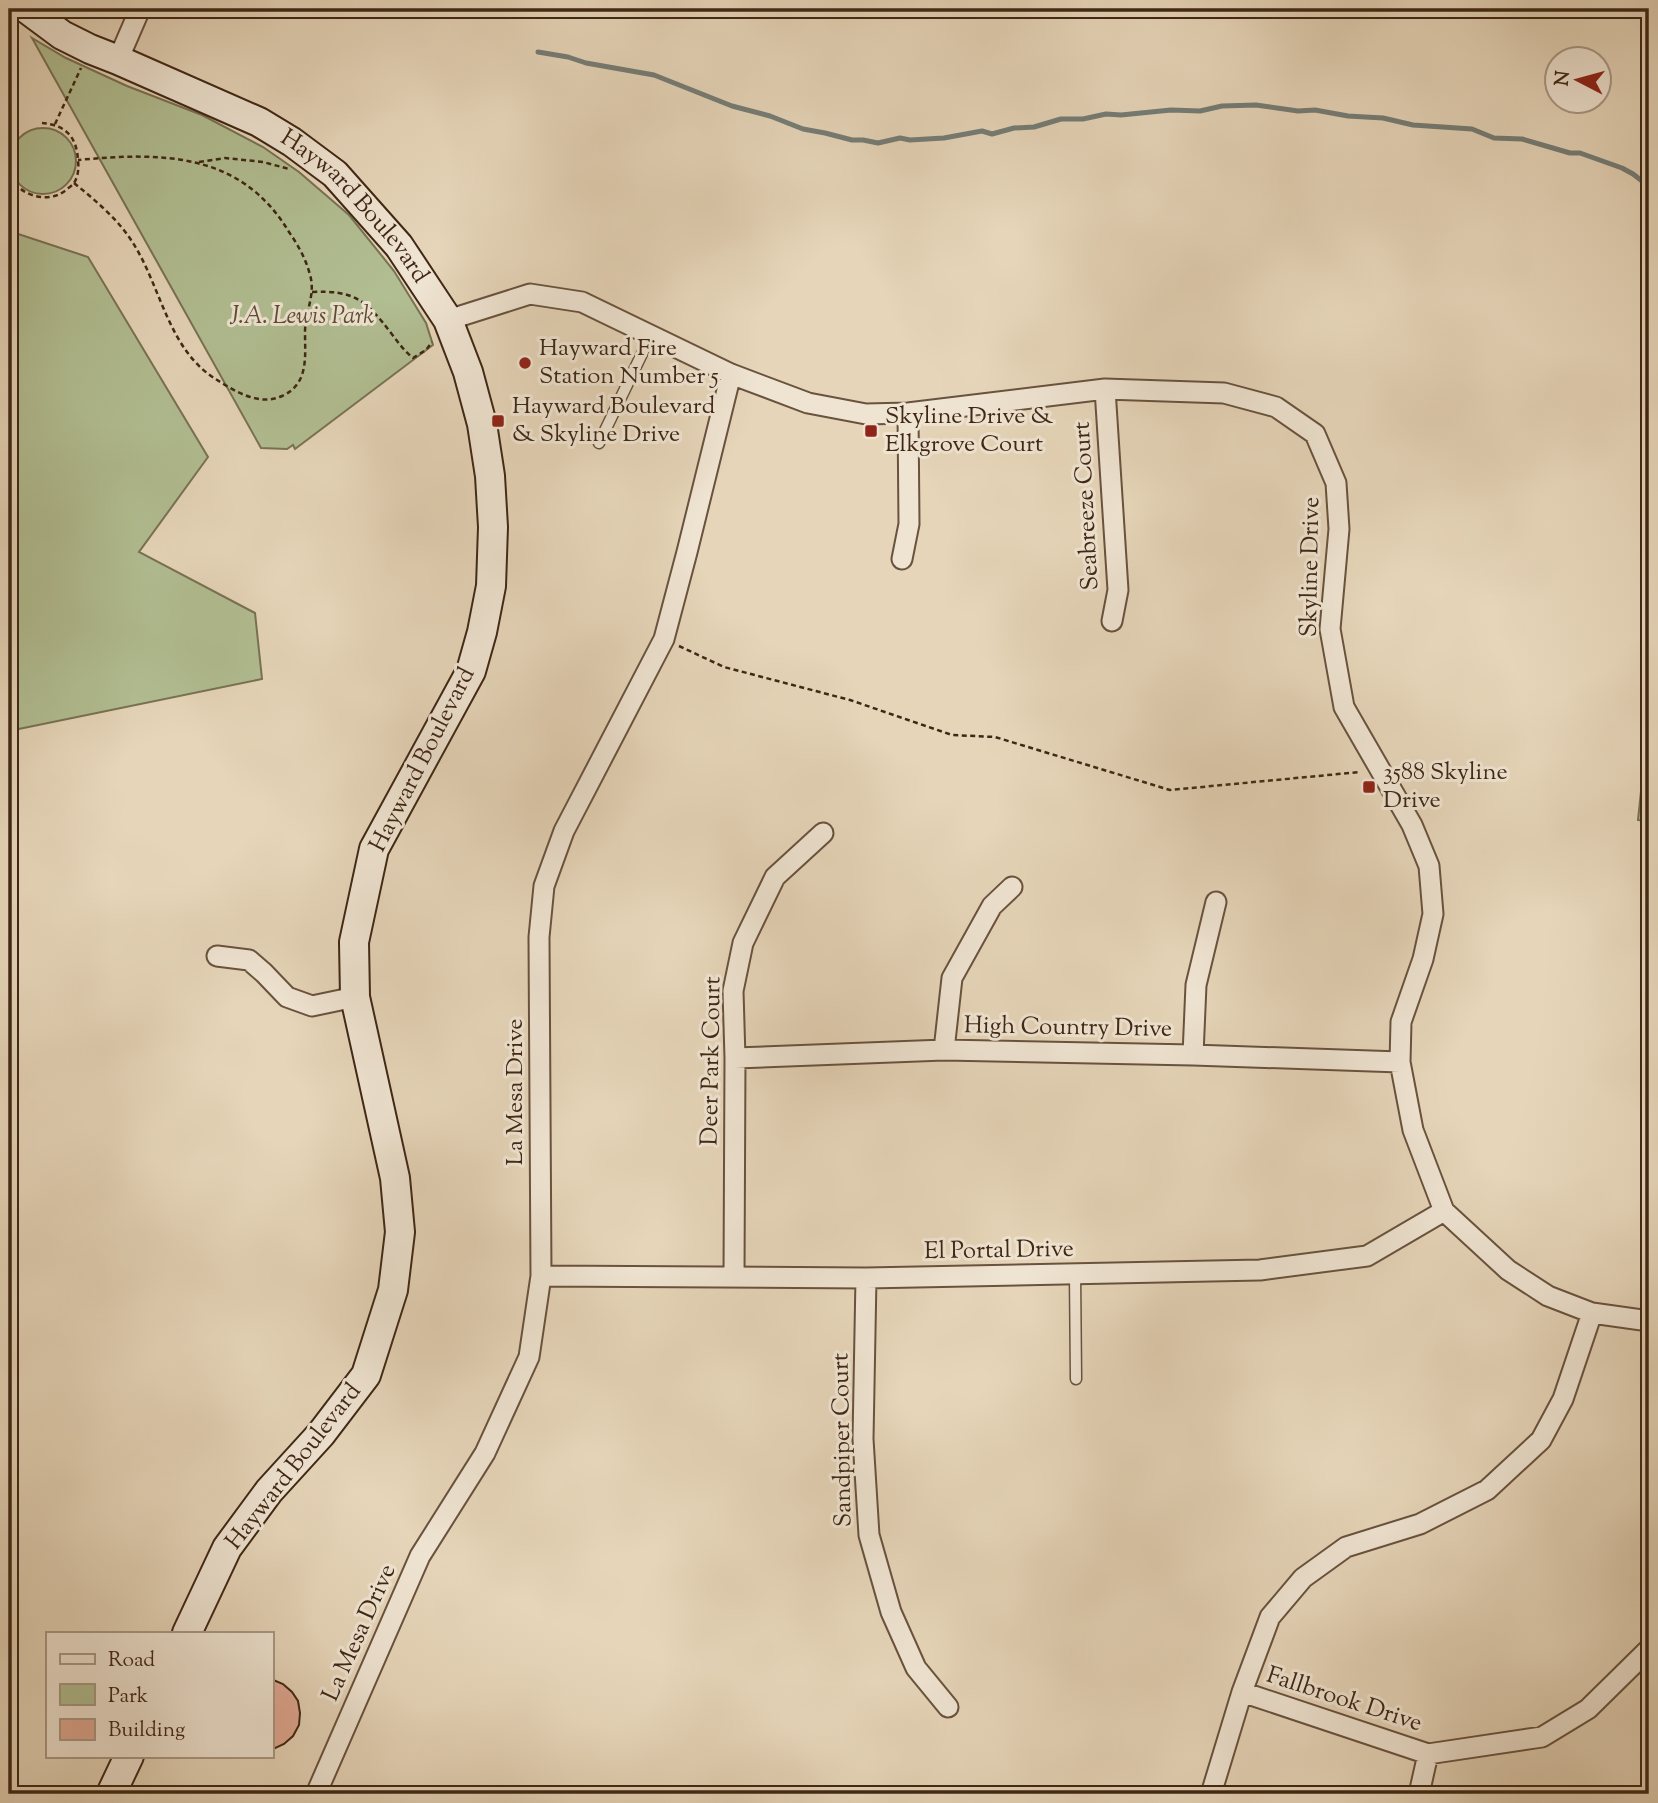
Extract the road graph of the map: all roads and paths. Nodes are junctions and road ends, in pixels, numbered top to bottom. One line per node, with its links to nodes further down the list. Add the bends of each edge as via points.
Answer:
1 (27, 9): 3 (main road, Hayward Boulevard)
2 (140, 9): 4 (street)
3 (90, 49): 4 (main road, Hayward Boulevard); 6 (path)
4 (118, 60): 7 (main road, Hayward Boulevard, via 259,122)
5 (42, 123): 6 (path)
6 (55, 124): 8 (path, via 73,138)
7 (308, 153): 9 (path, via 290,169 225,158); 13 (main road, Hayward Boulevard, via 335,174 399,246)
8 (78, 160): 9 (path, via 143,156); 11 (path)
9 (199, 162): 12 (path, via 251,187 280,216 311,275)
10 (9, 177): 11 (path, via 16,187 44,198 61,194)
11 (74, 183): 12 (path, via 118,223 132,243 166,316 194,360 212,377 248,396 259,401 280,397 294,388 304,371 304,328)
12 (312, 292): 13 (path, via 332,291 359,298 413,358 426,350)
13 (448, 320): 14 (street, Skyline Drive, via 530,294 582,302); 27 (main road, Hayward Boulevard, via 482,424 494,527 491,586 471,671 374,849 354,942)
14 (650, 335): 15 (street, Skyline Drive); 18 (lane)
15 (731, 374): 17 (street, Skyline Drive, via 808,403 866,414); 21 (street, La Mesa Drive)
16 (1105, 389): 17 (street, Skyline Drive); 20 (street, Seabreeze Court, via 1118,590); 22 (street, Skyline Drive, via 1224,393 1276,407 1315,434 1336,483 1339,529 1330,629 1344,707)
17 (908, 413): 19 (street, via 908,524)
18 (598, 443)
19 (902, 559)
20 (1112, 621)
21 (664, 639): 22 (path, via 724,667 850,700 952,735 995,737 1170,790); 34 (street, La Mesa Drive, via 564,831 544,886 539,937)
22 (1379, 770): 31 (street, Skyline Drive, via 1412,825 1429,866 1433,914 1401,1022)
23 (823, 833): 30 (street, Deer Park Court, via 775,877 743,943 733,991)
24 (1012, 887): 28 (street, via 992,906 952,978)
25 (1216, 902): 29 (street, via 1196,985)
26 (217, 956): 27 (street, via 249,960 287,998 312,1006)
27 (355, 997): 40 (main road, Hayward Boulevard, via 395,1178 400,1231 393,1290 366,1376 227,1548)
28 (944, 1050): 29 (street, High Country Drive); 30 (street, High Country Drive)
29 (1193, 1055): 31 (street, High Country Drive)
30 (735, 1058): 35 (street, Deer Park Court)
31 (1400, 1062): 32 (street, Skyline Drive, via 1413,1130)
32 (1444, 1210): 33 (street, El Portal Drive, via 1367,1256 1260,1270); 37 (street, Skyline Drive, via 1508,1270 1548,1296)
33 (1075, 1273): 36 (street, El Portal Drive); 39 (lane)
34 (541, 1276): 35 (street, El Portal Drive); 47 (street, La Mesa Drive, via 529,1357 485,1453 420,1556)
35 (734, 1277): 36 (street, El Portal Drive)
36 (866, 1278): 43 (street, Sandpiper Court, via 863,1439 869,1535 891,1612 916,1668)
37 (1592, 1313): 38 (street, Skyline Drive); 42 (street, via 1563,1399 1541,1440 1487,1490 1420,1524 1346,1546 1303,1578 1270,1617)
38 (1649, 1321)
39 (1076, 1379)
40 (187, 1632)
41 (1649, 1649): 44 (street, Fallbrook Drive, via 1588,1709 1542,1737)
42 (1242, 1692): 44 (street, Fallbrook Drive); 48 (street)
43 (948, 1707)
44 (1428, 1754): 49 (street)
45 (128, 1758): 46 (main road)
46 (111, 1794)
47 (316, 1794)
48 (1211, 1794)
49 (1419, 1794)

